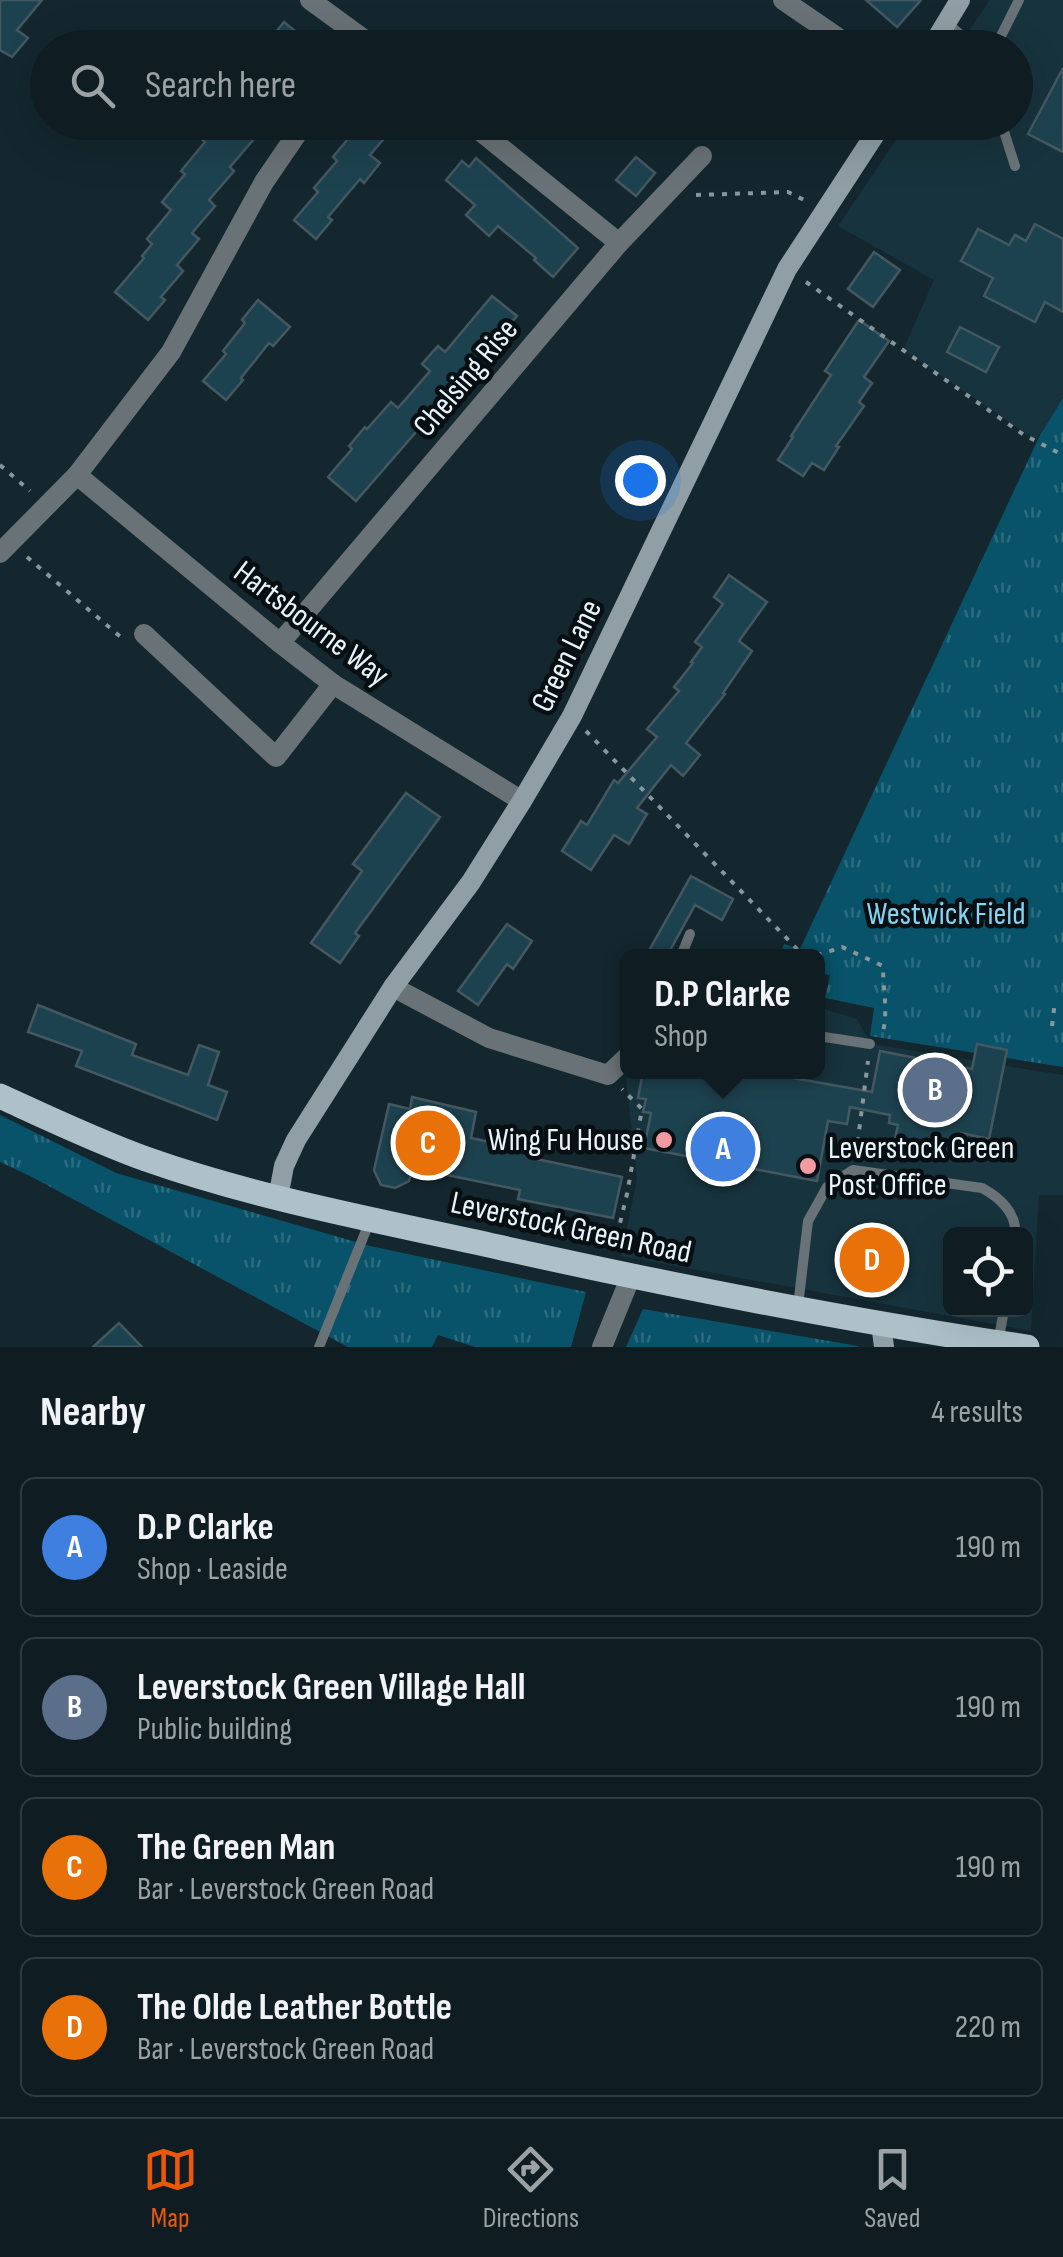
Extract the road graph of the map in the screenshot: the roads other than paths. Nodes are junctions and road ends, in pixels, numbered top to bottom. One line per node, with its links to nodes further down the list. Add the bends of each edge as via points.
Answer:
1 (310, 0): 6 (street)
2 (783, 0): 7 (street)
3 (960, 0): 5 (street)
4 (1020, 0): 10 (lane)
5 (947, 23): 8 (street); 9 (lane)
6 (348, 30)
7 (827, 30)
8 (943, 30)
9 (956, 30)
10 (1004, 30)
11 (293, 140): 18 (street, via 170,352)
12 (491, 140): 17 (street)
13 (871, 140): 23 (street, Green Lane, via 787,269 572,716)
14 (1007, 140): 16 (lane)
15 (702, 156): 17 (street, Chelsing Rise)
16 (1015, 166)
17 (619, 244): 21 (street, Chelsing Rise)
18 (76, 476): 19 (street); 21 (street, Hartsbourne Way)
19 (5, 548)
20 (144, 634): 22 (street, via 276,757)
21 (280, 643): 22 (street, Hartsbourne Way)
22 (333, 684): 23 (street, Hartsbourne Way)
23 (522, 801): 26 (street, Green Lane)
24 (690, 934): 25 (lane)
25 (685, 949)
26 (393, 987): 29 (street, via 489,1038 608,1075); 31 (street, Green Lane, via 296,1140)
27 (825, 1037): 28 (lane)
28 (870, 1044)
29 (620, 1064)
30 (0, 1096): 31 (main road, Leverstock Green Road, via 147,1160)
31 (278, 1198): 32 (main road, Leverstock Green Road)
32 (371, 1218): 34 (main road, Leverstock Green Road); 39 (lane)
33 (1016, 1227): 35 (lane, via 1000,1198 982,1188 852,1170 827,1187 808,1221)
34 (619, 1273): 35 (main road, Leverstock Green Road); 40 (street)
35 (798, 1307): 37 (main road, Leverstock Green Road)
36 (1003, 1317): 38 (lane)
37 (883, 1335): 38 (main road, Leverstock Green Road)
38 (998, 1343): 41 (main road, Leverstock Green Road)
39 (320, 1347)
40 (602, 1347)
41 (1027, 1347)

